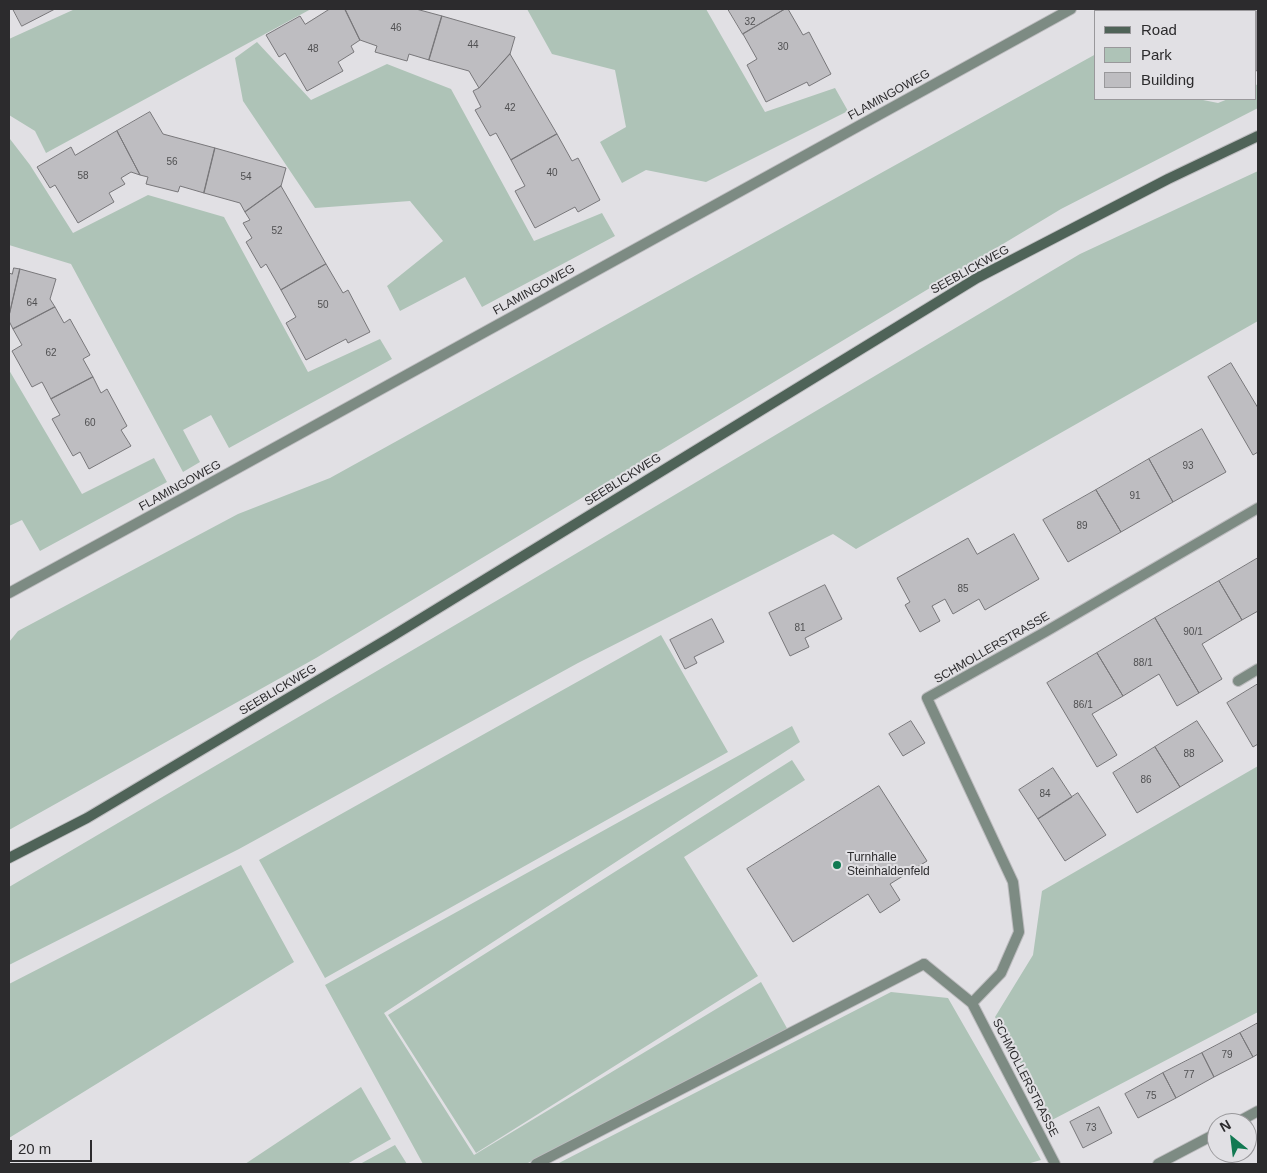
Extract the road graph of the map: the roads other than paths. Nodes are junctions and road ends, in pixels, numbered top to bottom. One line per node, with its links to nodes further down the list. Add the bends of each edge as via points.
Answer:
1 (1072, 9): 4 (street, FLAMINGOWEG)
2 (1258, 136): 7 (main road, SEEBLICKWEG, via 977,278 391,638 87,818)
3 (1258, 508): 8 (street, SCHMOLLERSTRASSE, via 927,698 1013,882 1019,932 1002,973)
4 (9, 593)
5 (1258, 670): 6 (street)
6 (1238, 681)
7 (9, 858)
8 (972, 1003): 10 (street, SCHMOLLERSTRASSE, via 924,964); 11 (street, SCHMOLLERSTRASSE)
9 (1207, 1138): 12 (street)
10 (536, 1164)
11 (1055, 1164)
12 (1158, 1164)

